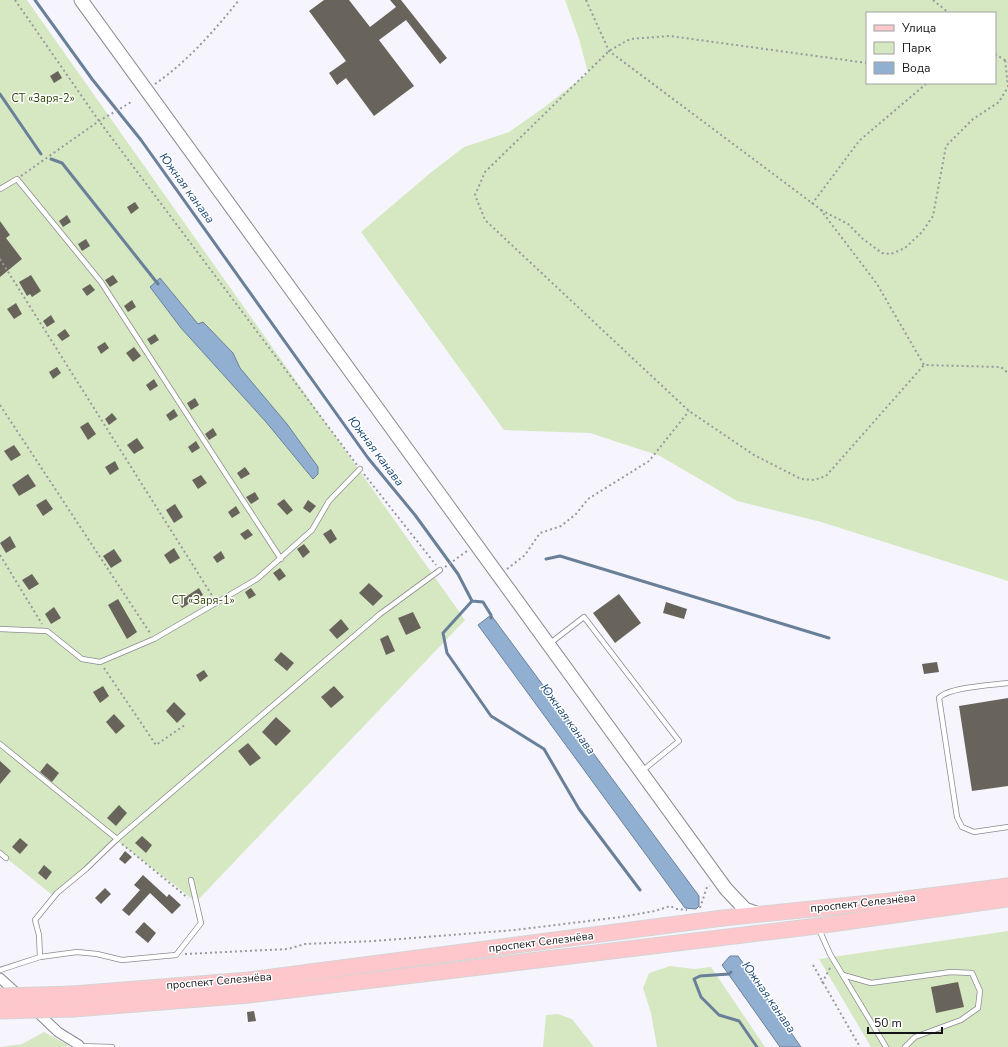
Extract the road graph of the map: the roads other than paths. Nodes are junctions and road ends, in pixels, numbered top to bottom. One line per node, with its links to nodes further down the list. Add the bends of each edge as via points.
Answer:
1 (81, 0): 7 (main road)
2 (0, 189): 4 (lane, via 17,179 101,282)
3 (360, 469): 4 (lane, via 329,501 312,530)
4 (281, 558): 6 (lane, via 257,579 217,603 154,639 100,662 82,659 47,631)
5 (440, 570): 12 (lane, via 380,614)
6 (0, 629)
7 (547, 645): 10 (main road); 10 (lane, via 584,617 679,742)
8 (1008, 683): 11 (lane, via 952,691 939,698 957,817 962,827 974,832)
9 (0, 744): 12 (lane)
10 (640, 772): 17 (main road)
11 (1008, 827)
12 (117, 839): 22 (lane, via 57,893 35,920)
13 (0, 853): 14 (lane)
14 (6, 858)
15 (191, 880): 22 (lane, via 201,923 176,955 122,960 77,952)
16 (1008, 886): 19 (main road, проспект Селезнёва)
17 (729, 893): 19 (main road, via 745,909); 20 (main road, via 731,901)
18 (1008, 899): 21 (main road, проспект Селезнёва)
19 (759, 914): 20 (main road, проспект Селезнёва)
20 (723, 918): 26 (main road, проспект Селезнёва, bridge, via 249,980 73,994)
21 (817, 926): 24 (lane); 27 (main road, проспект Селезнёва, bridge, via 250,995 74,1009)
22 (40, 957): 23 (lane)
23 (0, 970)
24 (843, 975): 30 (lane); 31 (lane, via 871,984 951,972 972,973 980,991 978,1008 961,1020 915,1037)
25 (0, 978): 28 (street, via 58,1032)
26 (0, 996)
27 (0, 1011)
28 (78, 1046): 29 (lane)
29 (112, 1047)
30 (886, 1047)
31 (905, 1047)

